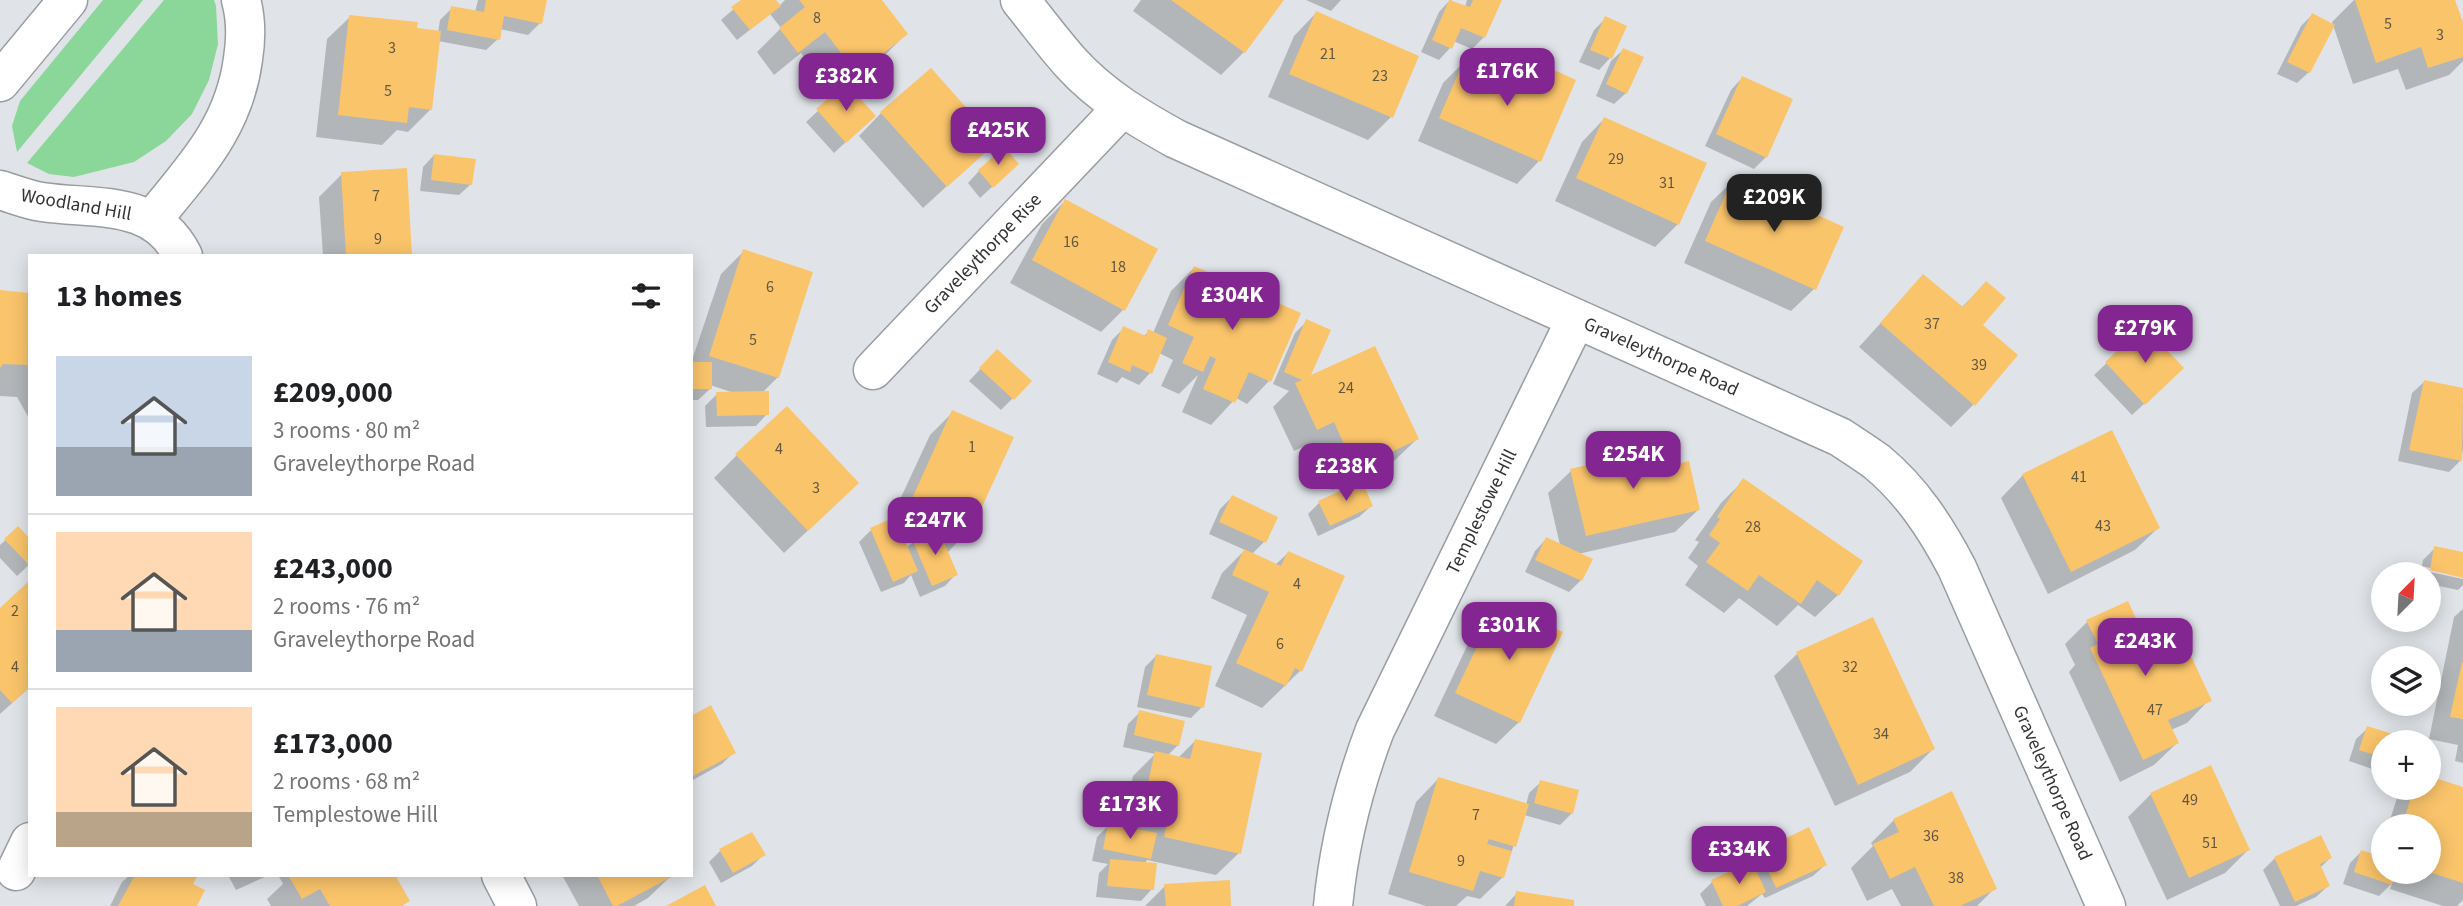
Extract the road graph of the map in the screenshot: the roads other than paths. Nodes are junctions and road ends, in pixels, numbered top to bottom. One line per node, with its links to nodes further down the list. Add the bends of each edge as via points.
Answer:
1 (68, 0): 4 (street)
2 (241, 0): 7 (street, Woodland Hill, via 245,44 240,83 226,121 205,155)
3 (1020, 0): 5 (street, Graveleythorpe Road, via 1073,65)
4 (0, 82)
5 (1122, 108): 9 (street, Graveleythorpe Road, via 1176,139); 10 (street, Graveleythorpe Rise)
6 (0, 190): 7 (street, Woodland Hill, via 40,202 118,208)
7 (152, 220): 8 (street, Woodland Hill)
8 (182, 254)
9 (1576, 319): 13 (street, Templestowe Hill, via 1375,730 1345,825); 14 (street, Graveleythorpe Road, via 1840,437 1877,462 1909,493 1957,568)
10 (873, 370)
11 (502, 877): 12 (street)
12 (517, 906)
13 (1333, 906)
14 (2106, 906)

